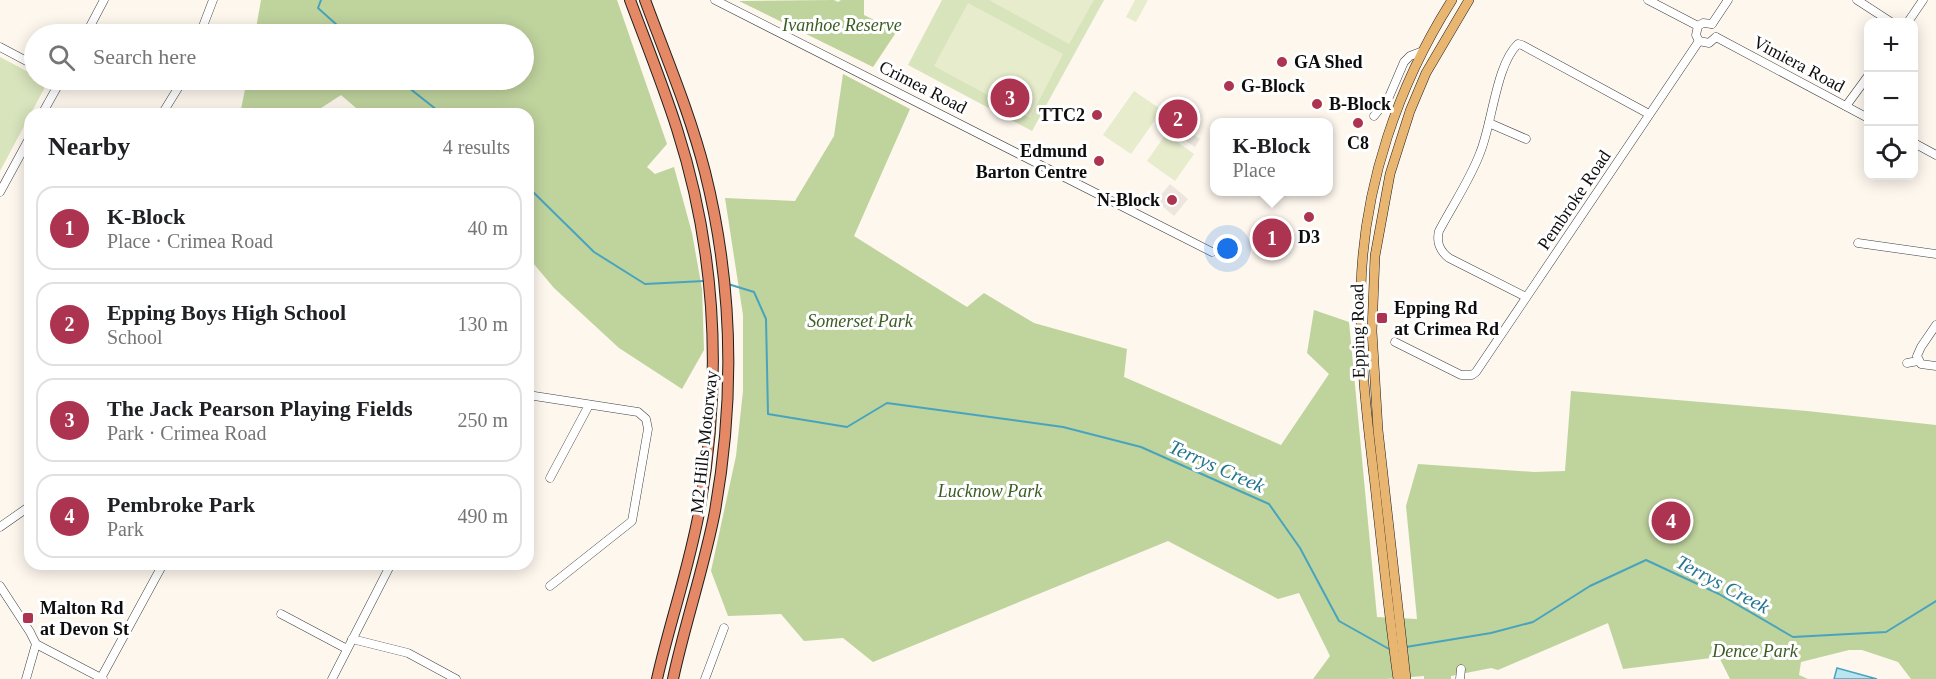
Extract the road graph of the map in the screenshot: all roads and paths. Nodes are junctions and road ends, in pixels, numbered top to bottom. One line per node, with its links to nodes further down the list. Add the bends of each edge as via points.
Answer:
1 (104, 0): 14 (street)
2 (213, 0): 15 (street)
3 (630, 0): 67 (highway, M2 Hills Motorway, via 677,130 701,227 711,291 714,353 713,401 700,510)
4 (645, 0): 68 (highway, M2 Hills Motorway, via 705,171 717,224 730,353 714,512)
5 (716, 0): 40 (street, Crimea Road)
6 (1452, 0): 21 (main road, Epping Road)
7 (1469, 0): 57 (main road, Epping Road, via 1426,73 1410,111 1390,174 1375,256 1372,331)
8 (1648, 0): 17 (street)
9 (1728, 0): 16 (street)
10 (1857, 0): 12 (street)
11 (1923, 0): 13 (street)
12 (1885, 18)
13 (1911, 18)
14 (91, 24)
15 (204, 24)
16 (1712, 24): 17 (street, via 1702,23); 18 (street)
17 (1698, 27): 19 (street)
18 (1716, 36): 19 (street, via 1709,43); 26 (street, Vimiera Road)
19 (1699, 41): 29 (street, Pembroke Road)
20 (0, 47): 22 (street)
21 (1423, 51): 31 (street, via 1404,62 1389,97); 57 (main road, Epping Road, via 1383,150 1367,221 1361,284 1364,379)
22 (24, 60)
23 (1864, 82): 26 (street)
24 (55, 90): 27 (street)
25 (177, 90): 28 (street)
26 (1846, 105): 30 (street, Vimiera Road)
27 (45, 108)
28 (166, 108)
29 (1649, 114): 32 (street, via 1518,44 1497,86); 41 (street, Pembroke Road)
30 (1864, 115)
31 (1374, 117)
32 (1489, 123): 33 (street); 41 (street, via 1478,158 1439,231 1438,243 1449,258)
33 (1526, 139)
34 (1918, 144): 36 (street)
35 (24, 148): 37 (street)
36 (1936, 155)
37 (0, 192)
38 (1858, 243): 39 (street)
39 (1935, 251)
40 (1212, 252)
41 (1526, 297): 43 (street, Pembroke Road, via 1472,375 1461,375)
42 (1936, 326): 44 (street, via 1918,352)
43 (1395, 342)
44 (1918, 361): 45 (street); 46 (street)
45 (1907, 363)
46 (1936, 366)
47 (534, 396): 48 (street)
48 (589, 405): 49 (street); 55 (street, via 638,412 646,419 648,429 632,521)
49 (550, 478)
50 (24, 510): 51 (street)
51 (0, 527)
52 (160, 570): 64 (street)
53 (388, 570): 59 (street)
54 (0, 586): 60 (street)
55 (550, 586)
56 (281, 614): 61 (street)
57 (1393, 615): 70 (main road, Epping Road); 71 (main road, Epping Road)
58 (724, 628): 69 (street)
59 (352, 639): 61 (street); 66 (street, via 408,653)
60 (36, 644): 63 (street); 64 (street)
61 (347, 649): 65 (street)
62 (1461, 669): 72 (street)
63 (26, 679)
64 (102, 679)
65 (332, 679)
66 (456, 679)
67 (657, 679)
68 (674, 679)
69 (705, 679)
70 (1398, 679)
71 (1406, 679)
72 (1460, 679)

